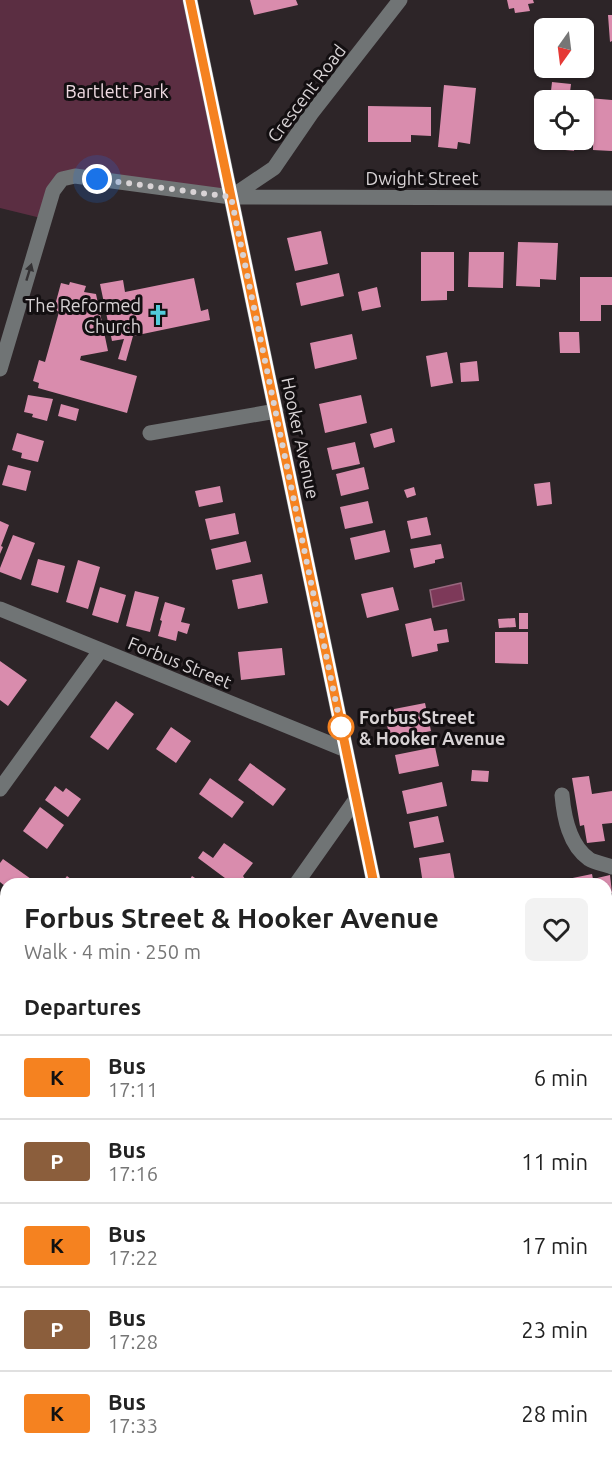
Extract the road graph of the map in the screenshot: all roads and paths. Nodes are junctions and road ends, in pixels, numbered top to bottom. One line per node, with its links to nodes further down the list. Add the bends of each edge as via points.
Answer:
1 (190, 0): 3 (street, Hooker Avenue)
2 (400, 0): 3 (street, Crescent Road, via 274,168)
3 (231, 197): 4 (street, Dwight Street); 5 (street, Dwight Street, one-way to 3, via 53,191 62,179 75,176); 6 (street, Hooker Avenue)
4 (612, 198)
5 (0, 369)
6 (276, 411): 7 (street); 10 (street, Hooker Avenue)
7 (150, 433)
8 (0, 609): 9 (street, Forbus Street)
9 (100, 651): 10 (street, Forbus Street); 11 (street)
10 (346, 750): 13 (street, Hooker Avenue)
11 (0, 789)
12 (562, 795): 14 (street, via 566,825 582,852 590,860)
13 (356, 799): 15 (street); 16 (street, Hooker Avenue)
14 (612, 867)
15 (300, 878)
16 (373, 878)

